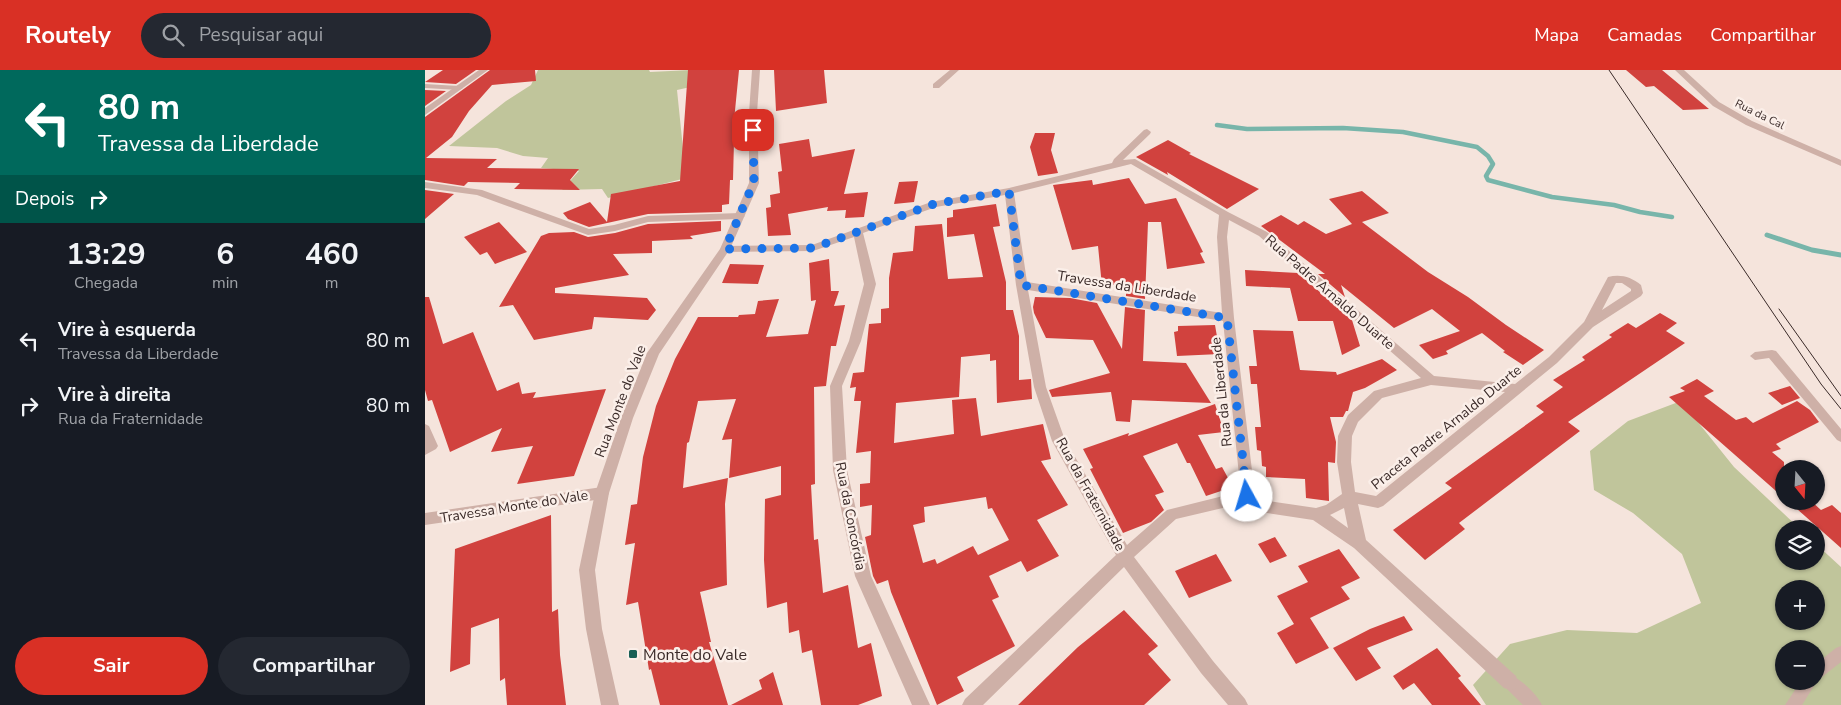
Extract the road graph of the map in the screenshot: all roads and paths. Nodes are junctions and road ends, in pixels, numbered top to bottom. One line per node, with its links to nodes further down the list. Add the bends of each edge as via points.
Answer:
1 (484, 70): 7 (street)
2 (756, 70): 15 (street, Rua Monte do Vale, via 754,182)
3 (955, 70): 6 (street)
4 (1679, 70): 10 (street, Rua da Cal, via 1716,104 1749,123)
5 (425, 86): 7 (lane)
6 (936, 86)
7 (459, 88): 8 (street)
8 (425, 112)
9 (1147, 132): 11 (street)
10 (1841, 163)
11 (1117, 164): 13 (street, Rua Padre Arnaldo Duarte); 14 (street, Rua Padre Arnaldo Duarte, via 1132,161)
12 (425, 184): 15 (street, via 479,192 588,232 647,219)
13 (1009, 191): 16 (street, Rua Padre Arnaldo Duarte, via 934,204); 18 (street, Rua da Fraternidade)
14 (1224, 214): 19 (street, Rua da Liberdade, via 1222,237); 22 (street, Rua Padre Arnaldo Duarte, via 1263,234)
15 (740, 216): 17 (street, Rua Monte do Vale)
16 (858, 232): 17 (street, Rua Padre Arnaldo Duarte, via 813,248); 39 (street, Rua da Concórdia, via 870,284 855,341 836,386 840,470 863,576)
17 (725, 249): 27 (street, Rua Monte do Vale, via 653,353)
18 (1021, 285): 19 (street, Travessa da Liberdade); 33 (street, Rua da Fraternidade, via 1040,387 1059,441)
19 (1227, 318): 29 (street, Rua da Liberdade, via 1247,496)
20 (1589, 324): 23 (street, Praceta Padre Arnaldo Duarte, via 1553,360)
21 (1755, 356): 25 (lane, via 1772,354)
22 (1431, 380): 23 (street); 28 (street, via 1379,394 1353,419 1345,436 1344,462)
23 (1517, 389): 28 (street, Praceta Padre Arnaldo Duarte, via 1378,502)
24 (425, 429): 26 (lane, via 432,446)
25 (1841, 437)
26 (425, 450)
27 (602, 492): 31 (street, Travessa Monte do Vale); 38 (street, Rua Monte do Vale, via 587,570 593,629)
28 (1349, 497): 30 (street); 32 (street)
29 (1239, 503): 30 (street); 33 (street, via 1227,501 1172,514)
30 (1316, 514): 32 (street)
31 (425, 519)
32 (1359, 542): 36 (street)
33 (1125, 556): 40 (street); 41 (street, Rua da Fraternidade)
34 (1841, 652): 35 (lane)
35 (1825, 666)
36 (1510, 682): 42 (lane)
37 (1804, 690): 43 (lane)
38 (610, 705)
39 (921, 705)
40 (971, 705)
41 (1239, 705)
42 (1534, 705)
43 (1793, 705)

